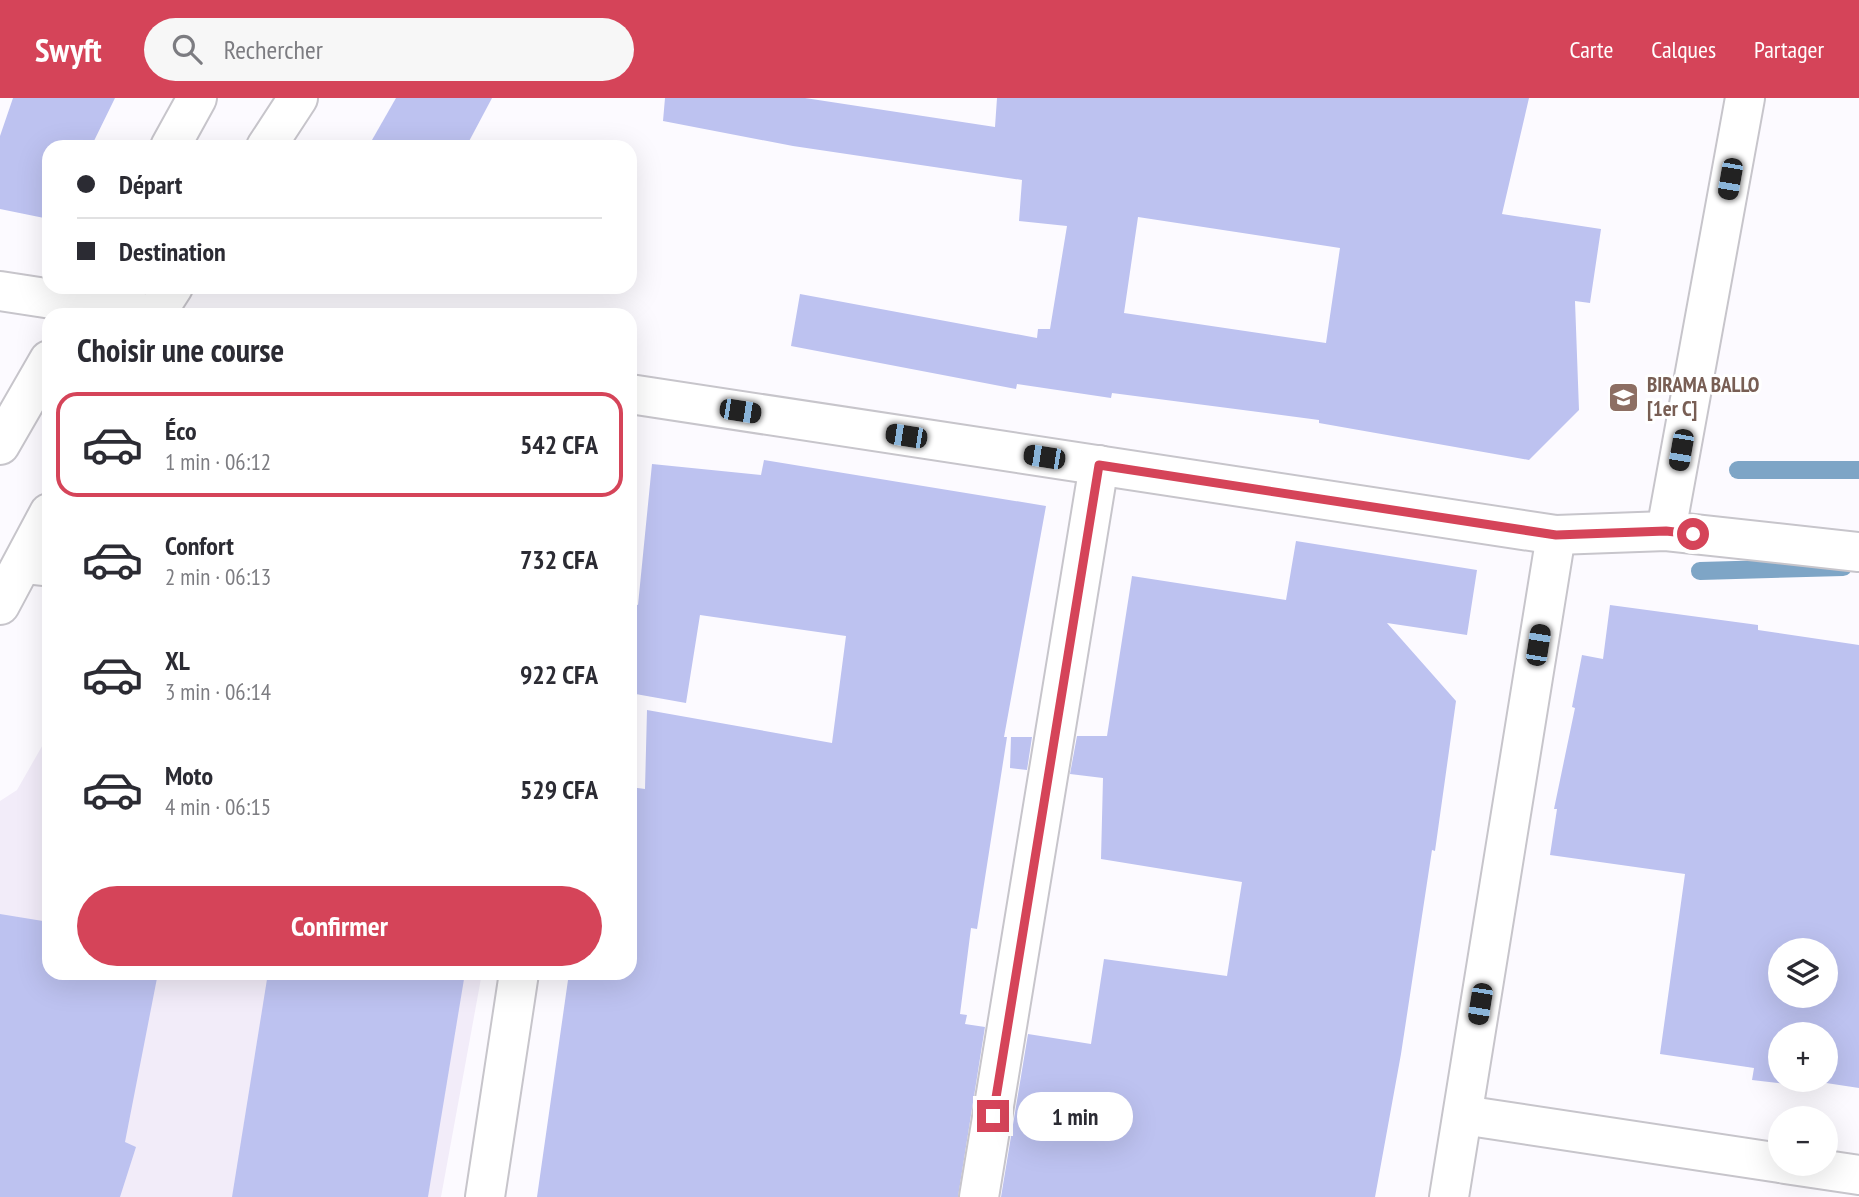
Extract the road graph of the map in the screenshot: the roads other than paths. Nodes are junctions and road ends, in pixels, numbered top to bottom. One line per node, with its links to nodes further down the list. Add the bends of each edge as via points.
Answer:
1 (197, 98): 4 (street)
2 (299, 98): 5 (street)
3 (1745, 98): 13 (street)
4 (174, 140)
5 (271, 140)
6 (0, 291): 7 (street)
7 (83, 302): 8 (street)
8 (116, 308)
9 (42, 372): 11 (street)
10 (637, 395): 12 (street)
11 (0, 446)
12 (1099, 465): 14 (street); 25 (street)
13 (1666, 531): 14 (street); 16 (street)
14 (1556, 535): 20 (street)
15 (42, 540): 17 (street)
16 (1859, 552)
17 (35, 567): 18 (street)
18 (0, 605)
19 (518, 980): 24 (street)
20 (1463, 1115): 21 (street); 26 (street)
21 (1768, 1161)
22 (1838, 1172): 23 (street)
23 (1859, 1175)
24 (485, 1197)
25 (979, 1197)
26 (1449, 1197)

